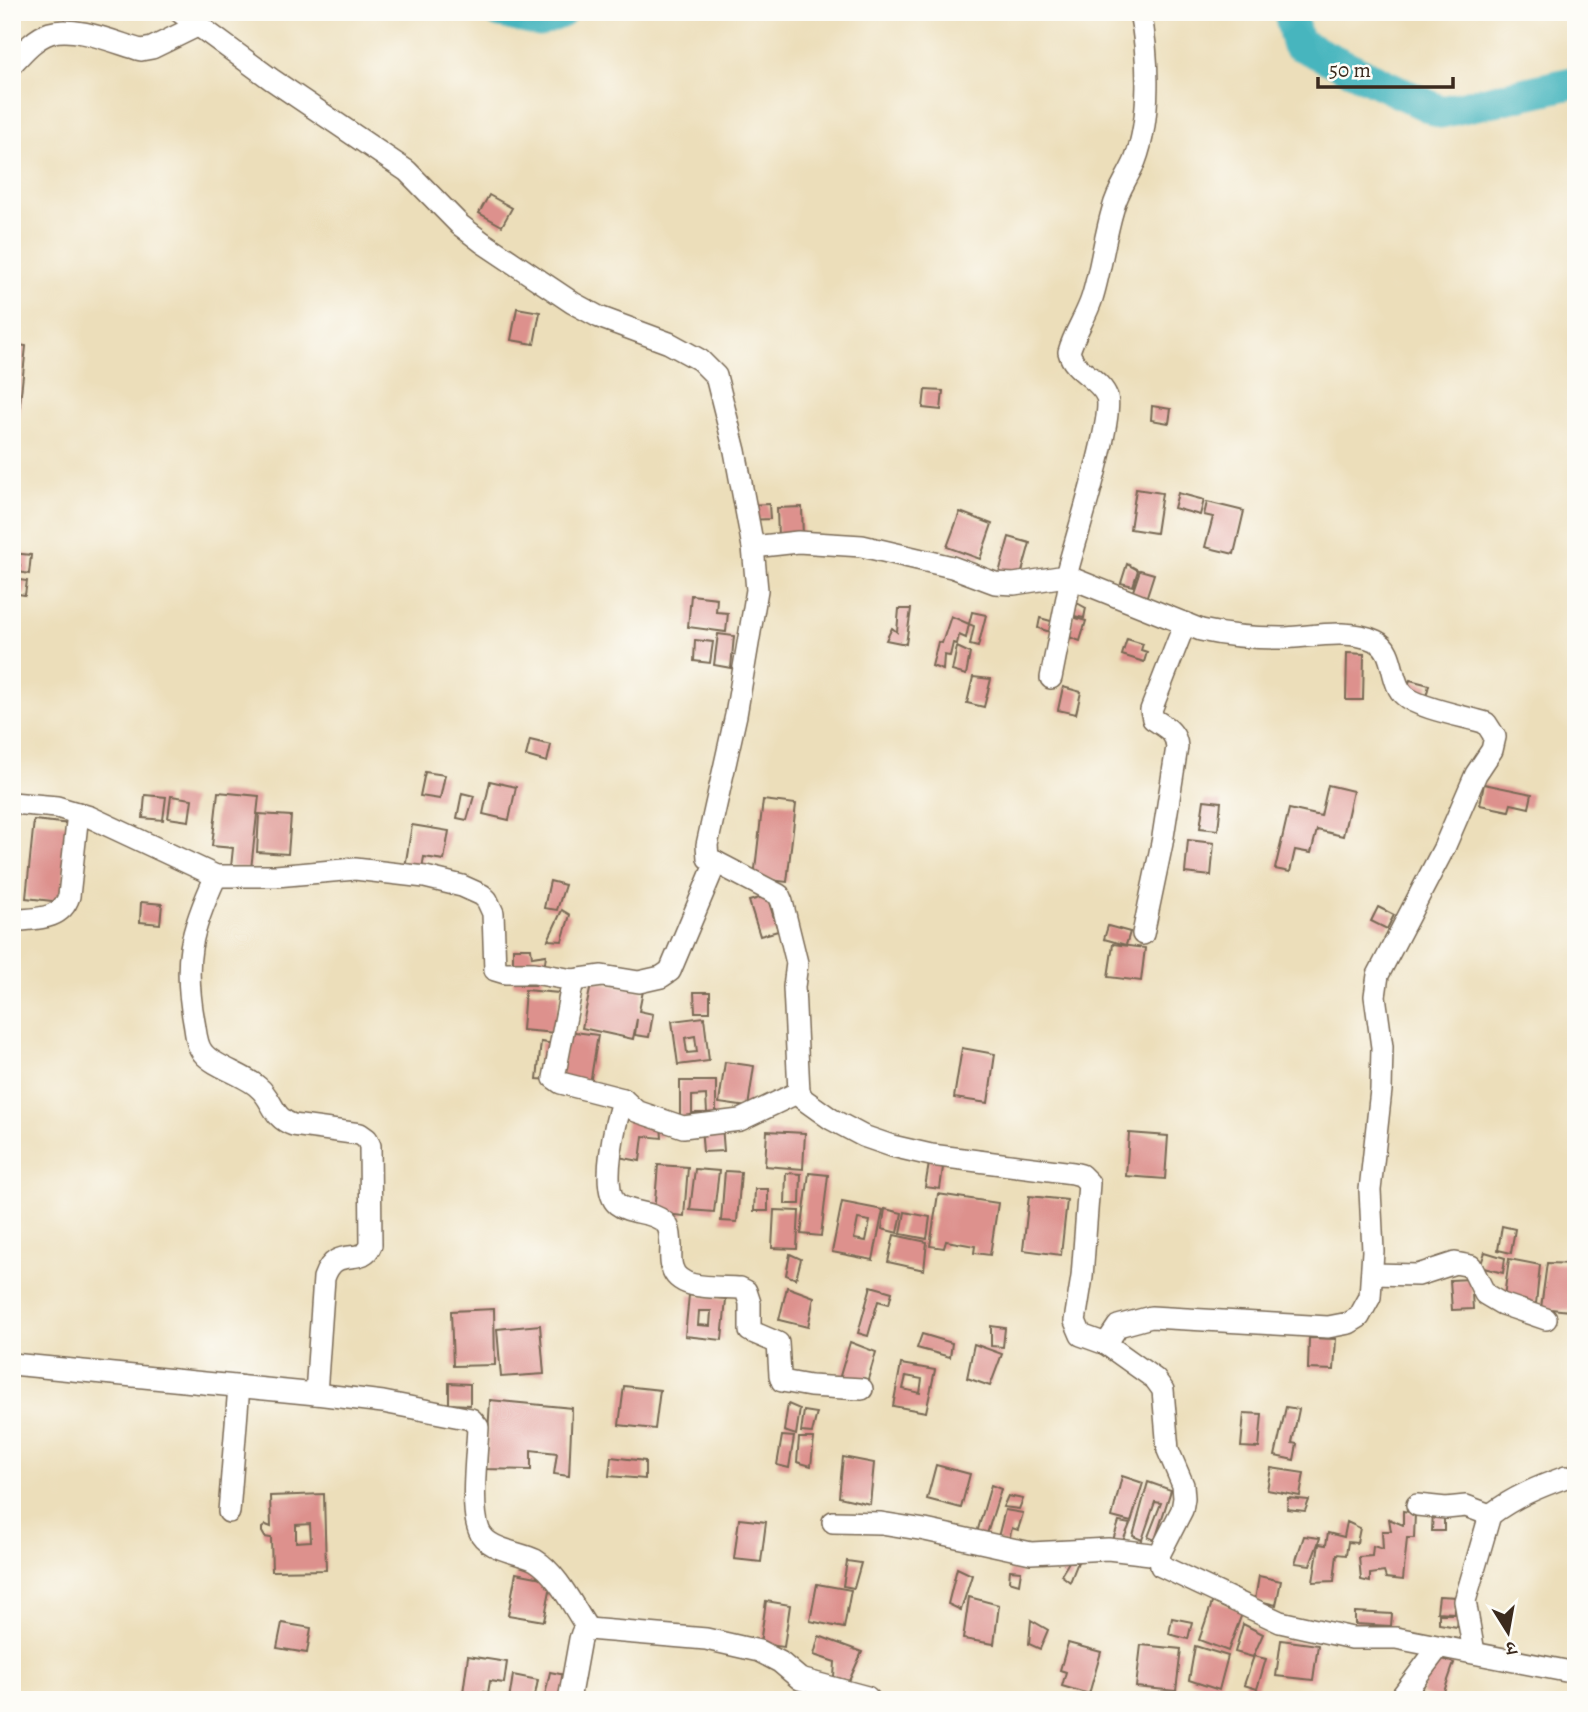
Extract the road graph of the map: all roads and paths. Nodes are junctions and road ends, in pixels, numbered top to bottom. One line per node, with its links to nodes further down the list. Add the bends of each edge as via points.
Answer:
1 (180, 12): 3 (street)
2 (1140, 12): 6 (street, via 1145,37 1146,113 1135,160 1113,206 1093,297 1069,352 1104,392 1108,411)
3 (197, 26): 4 (street, via 141,50 72,31 48,33); 5 (street, via 407,172 460,225 516,265 599,317 669,343 710,368 719,381)
4 (12, 64)
5 (753, 547): 6 (street, via 798,542 862,545 952,567 995,583); 11 (street, via 757,590 706,852)
6 (1069, 577): 7 (street); 8 (street)
7 (1185, 623): 14 (street, via 1152,701 1153,719 1172,732 1177,747); 18 (street, via 1244,637 1342,634 1377,641 1407,699 1486,723 1495,737 1376,983 1382,1047 1370,1189)
8 (1051, 678)
9 (12, 803): 10 (street)
10 (78, 813): 12 (street); 13 (street, via 66,905 46,916)
11 (716, 862): 15 (street, via 670,971 661,978 639,982 602,976); 16 (street, via 779,895 782,902 797,963)
12 (216, 876): 15 (street, via 355,869 462,886 482,895 490,905 495,970); 24 (street, via 198,916 188,961 189,994 203,1054 259,1087 283,1122 360,1134 370,1146 371,1245 363,1256 337,1259 328,1266)
13 (12, 921)
14 (1143, 934)
15 (573, 980): 17 (street, via 554,1078)
16 (799, 1092): 17 (street, via 740,1120 682,1127 636,1111); 20 (street, via 810,1106 831,1119 892,1146 1086,1178 1090,1188 1075,1321 1081,1335)
17 (623, 1100): 23 (street, via 615,1121 609,1172 610,1194 617,1204 658,1217 667,1225 672,1269 680,1280 746,1291 750,1331 778,1343 782,1381)
18 (1372, 1274): 19 (street, via 1418,1275 1455,1263 1471,1266 1485,1294); 20 (street, via 1364,1311 1349,1322 1328,1327 1151,1317 1118,1326)
19 (1546, 1319)
20 (1106, 1344): 30 (street, via 1163,1390 1168,1450 1184,1498)
21 (12, 1364): 22 (street)
22 (239, 1386): 24 (street); 27 (street)
23 (862, 1389)
24 (316, 1394): 31 (street, via 475,1421 478,1529 487,1541 538,1562)
25 (1566, 1477): 28 (street, via 1512,1499)
26 (1417, 1505): 28 (street, via 1466,1506)
27 (229, 1512)
28 (1490, 1515): 33 (street, via 1465,1601)
29 (833, 1522): 30 (street, via 881,1523 1031,1553 1108,1549)
30 (1159, 1555): 32 (street, via 1161,1566 1171,1572 1280,1622 1352,1638 1396,1638)
31 (588, 1629): 35 (street, via 706,1639 759,1651 800,1679); 36 (street, via 580,1639)
32 (1437, 1648): 33 (street); 38 (street)
33 (1474, 1652): 34 (street)
34 (1576, 1674)
35 (868, 1698): 37 (street)
36 (569, 1700)
37 (889, 1700)
38 (1399, 1700)

